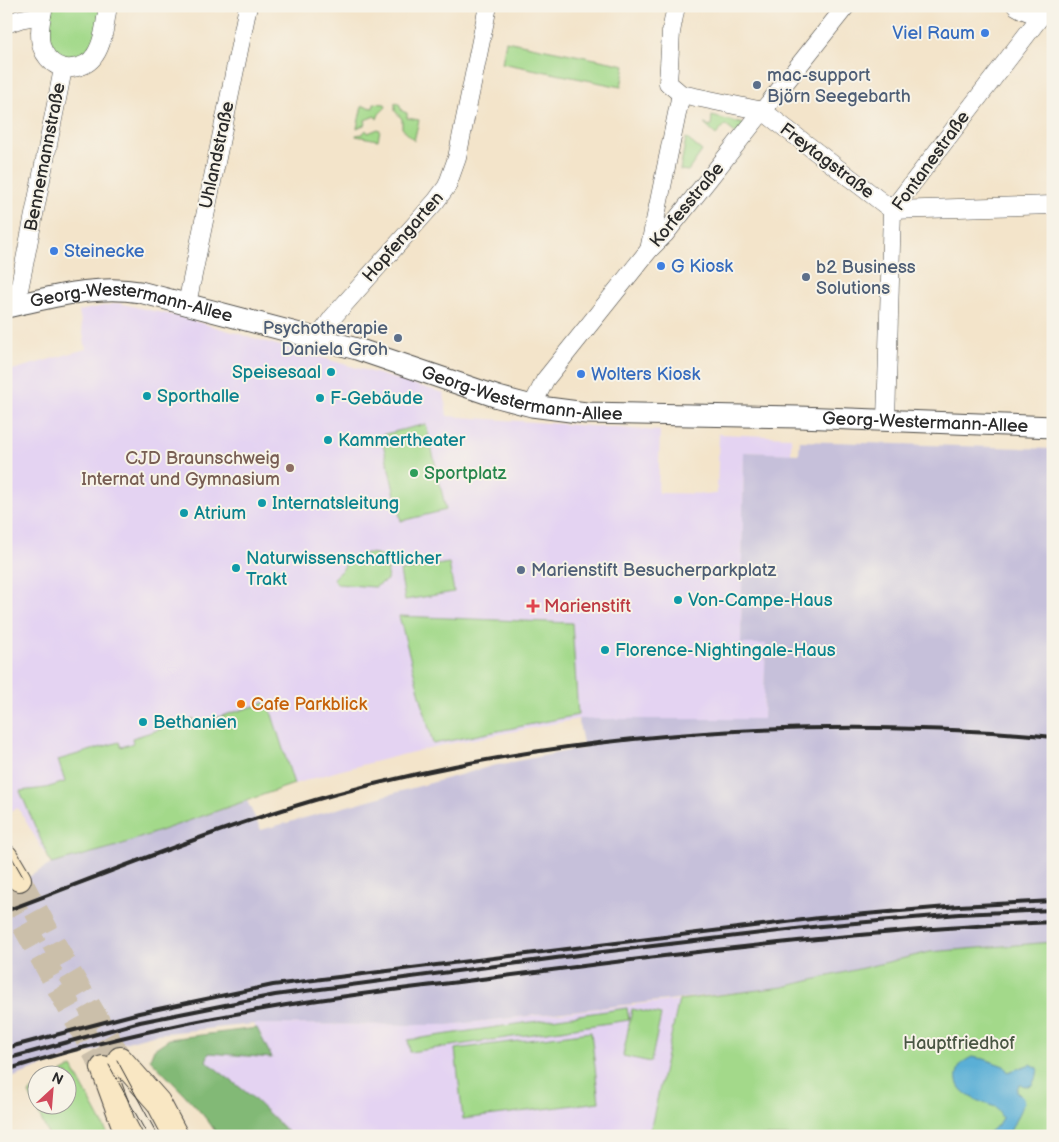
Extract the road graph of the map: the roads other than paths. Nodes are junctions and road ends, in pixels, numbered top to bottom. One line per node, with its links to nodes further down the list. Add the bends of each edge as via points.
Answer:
1 (108, 6): 10 (street, via 96,54 83,65)
2 (248, 6): 16 (street, Uhlandstraße)
3 (488, 6): 18 (street, Hopfengarten, via 458,158 447,186)
4 (676, 6): 11 (street, via 668,83)
5 (846, 6): 12 (street, Korfesstraße)
6 (1016, 6): 8 (street, via 1027,13)
7 (43, 11): 9 (street); 10 (street, via 39,35 44,53 49,61)
8 (1047, 15): 14 (street, Fontanestraße)
9 (6, 24)
10 (63, 68): 17 (street, Bennemannstraße)
11 (681, 94): 12 (street); 15 (street)
12 (763, 112): 14 (street, Freytagstraße); 15 (street, Korfesstraße)
13 (1053, 205): 14 (street)
14 (892, 210): 20 (street, Fontanestraße)
15 (649, 250): 19 (street, Korfesstraße, via 545,380)
16 (186, 304): 17 (street, Georg-Westermann-Allee, via 120,288); 18 (street, Georg-Westermann-Allee)
17 (11, 306)
18 (318, 338): 19 (street, Georg-Westermann-Allee)
19 (532, 406): 20 (street, Georg-Westermann-Allee, via 586,413)
20 (886, 420): 21 (street, Georg-Westermann-Allee)
21 (1053, 427)
22 (6, 856): 23 (main road)
23 (20, 879)
24 (130, 1136): 25 (main road, via 123,1123 112,1063 158,1102)
25 (176, 1136)

